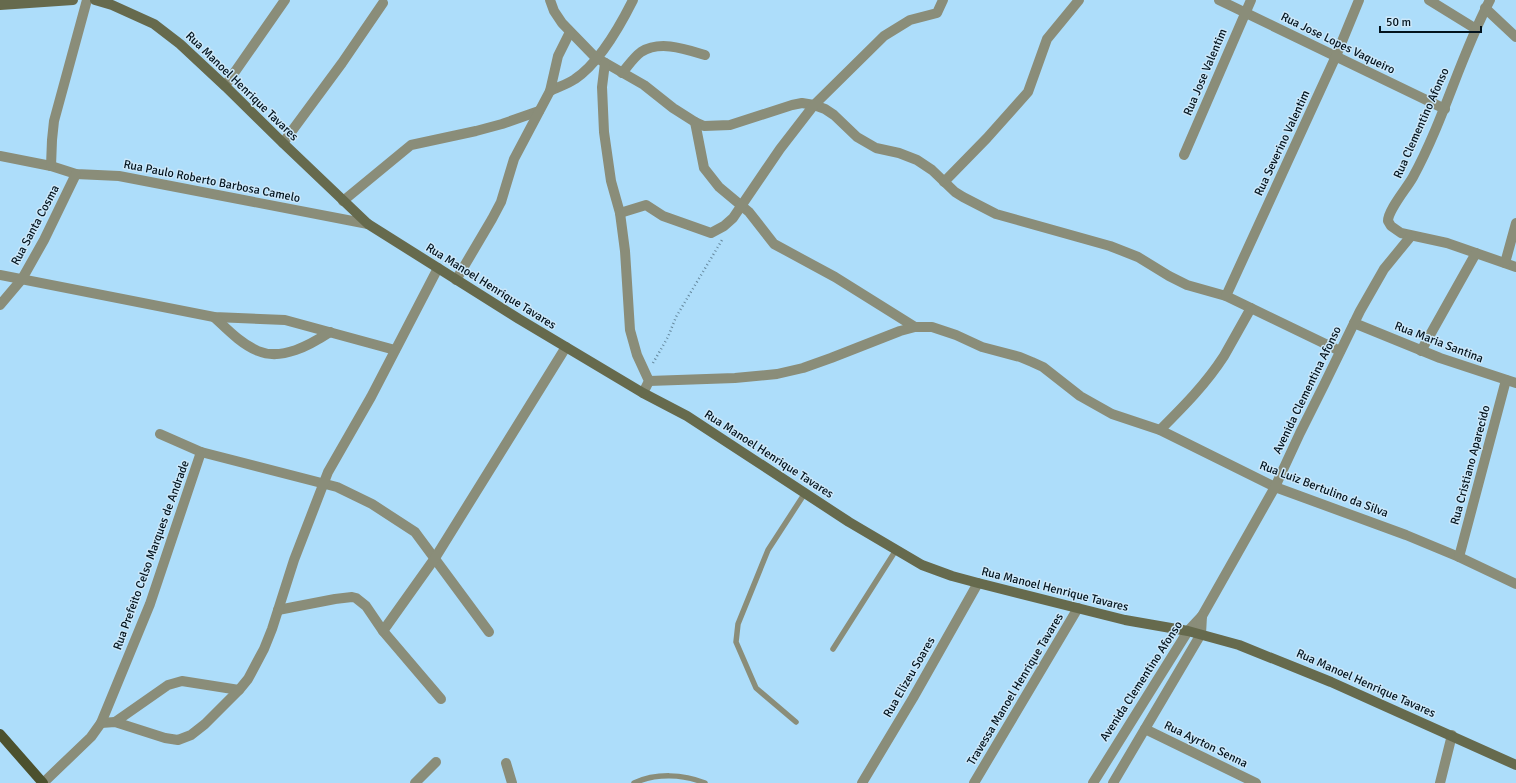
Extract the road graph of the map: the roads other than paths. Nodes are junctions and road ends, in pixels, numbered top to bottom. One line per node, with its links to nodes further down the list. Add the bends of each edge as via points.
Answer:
1 (73, 0): 15 (street)
2 (87, 0): 33 (street, via 54,120)
3 (95, 0): 24 (street, Rua Manoel Henrique Tavares, via 154,24 180,44)
4 (285, 0): 24 (street)
5 (550, 0): 18 (street, via 554,11)
6 (633, 0): 22 (street)
7 (944, 0): 26 (street, via 937,13 910,20 884,36)
8 (1079, 0): 35 (street, via 1047,40 1028,92)
9 (1220, 0): 16 (street, Rua Jose Lopes Vaqueiro)
10 (1251, 0): 16 (street, Rua Jose Valentim)
11 (1359, 0): 21 (street, Rua Severino Valentim)
12 (1429, 0): 17 (street)
13 (383, 3): 30 (street)
14 (1488, 4): 17 (street, Rua Clementino Afonso); 19 (street)
15 (0, 5)
16 (1245, 13): 21 (street, Rua Jose Lopes Vaqueiro); 31 (street, Rua Jose Valentim)
17 (1476, 29): 27 (street, Rua Clementino Afonso)
18 (570, 32): 22 (street); 25 (street, via 558,56)
19 (1516, 37)
20 (705, 55): 23 (street, via 678,48 652,47 640,53)
21 (1336, 56): 27 (street, Rua Jose Lopes Vaqueiro); 49 (street, Rua Severino Valentim)
22 (601, 61): 23 (street); 25 (street, via 575,80); 38 (street, via 604,132 611,181)
23 (622, 73): 29 (street, via 644,85)
24 (225, 86): 30 (street, Rua Manoel Henrique Tavares)
25 (550, 91): 28 (street)
26 (814, 105): 29 (street, via 792,105 730,125 704,126); 35 (street, via 834,115 863,141 876,148 917,160); 37 (street)
27 (1445, 109): 41 (street, Rua Clementino Afonso, via 1414,175 1388,216 1390,226)
28 (539, 111): 36 (street, via 489,128 411,145); 48 (street, via 514,159 501,202)
29 (695, 122): 37 (street, via 704,168 719,187)
30 (282, 143): 36 (street, Rua Manoel Henrique Tavares)
31 (1184, 154)
32 (0, 156): 33 (street, Rua Paulo Roberto Barbosa Camelo)
33 (51, 166): 34 (street, Rua Paulo Roberto Barbosa Camelo)
34 (76, 174): 40 (street, Rua Paulo Roberto Barbosa Camelo, via 119,176); 47 (street, Rua Santa Cosma)
35 (944, 182): 49 (street, via 963,197 996,214 1110,246 1138,257 1186,285)
36 (343, 201): 40 (street, Rua Manoel Henrique Tavares)
37 (741, 205): 38 (street, via 724,226 711,233 663,216 646,205); 54 (street, via 774,244 835,277)
38 (620, 213): 60 (street, via 630,330 637,355)
39 (1516, 223): 43 (street)
40 (368, 224): 45 (street, Rua Manoel Henrique Tavares)
41 (1411, 236): 42 (street, via 1446,243); 53 (street, via 1384,269)
42 (1476, 253): 43 (street); 59 (street)
43 (1505, 263): 44 (street)
44 (1516, 267)
45 (438, 268): 48 (street, Rua Manoel Henrique Tavares); 57 (street)
46 (0, 275): 47 (street)
47 (22, 279): 50 (street, Rua Santa Cosma); 52 (street)
48 (456, 280): 56 (street, Rua Manoel Henrique Tavares)
49 (1226, 296): 51 (street)
50 (0, 305)
51 (1251, 308): 58 (street); 63 (street, via 1209,377)
52 (214, 317): 55 (street, via 285,320); 55 (street, via 238,339 258,351 276,354 300,349)
53 (1354, 323): 58 (street, Avenida Clementina Afonso); 59 (street, Rua Maria Santina)
54 (915, 327): 60 (street, via 817,363 777,374 735,378); 63 (street, Rua Luiz Bertulino da Silva, via 941,329 982,347 1026,359 1043,367 1080,396 1124,419)
55 (330, 332): 57 (street)
56 (566, 347): 62 (street, Rua Manoel Henrique Tavares); 71 (street)
57 (395, 350): 66 (street, via 328,472)
58 (1340, 351): 67 (street, Avenida Clementina Afonso)
59 (1421, 351): 61 (street, Rua Maria Santina)
60 (648, 378): 62 (street)
61 (1511, 381): 70 (street, Rua Cristiano Aparecido)
62 (643, 393): 68 (street, Rua Manoel Henrique Tavares, via 687,416)
63 (1160, 430): 67 (street, Rua Luiz Bertulino da Silva)
64 (160, 434): 65 (street)
65 (202, 452): 66 (street); 86 (street, Rua Prefeito Celso Marques de Andrade, via 150,604)
66 (324, 484): 71 (street, via 353,494 409,528); 75 (street, via 294,560)
67 (1275, 487): 70 (street, Rua Luiz Bertulino da Silva, via 1384,526); 76 (street, Avenida Clementina Afonso)
68 (805, 493): 69 (street, Rua Manoel Henrique Tavares); 85 (lane, via 768,550 738,624 736,642 756,688)
69 (896, 550): 72 (street, Rua Manoel Henrique Tavares, via 922,565); 81 (lane)
70 (1459, 557): 73 (street, Rua Luiz Bertulino da Silva)
71 (435, 558): 77 (street); 79 (street)
72 (978, 583): 74 (street, Rua Manoel Henrique Tavares); 98 (street, Rua Elizeu Soares)
73 (1516, 584)
74 (1078, 608): 78 (street, Rua Manoel Henrique Tavares, via 1125,620); 99 (street, Travessa Manoel Henrique Tavares)
75 (278, 610): 77 (street, via 352,597 366,606); 82 (street, via 264,649)
76 (1202, 616): 78 (street, Avenida Clementino Afonso); 80 (street, Avenida Clementino Afonso)
77 (383, 631): 83 (street)
78 (1188, 631): 80 (street, Rua Manoel Henrique Tavares); 100 (street, Avenida Clementino Afonso)
79 (489, 632)
80 (1201, 634): 87 (street, Avenida Clementino Afonso); 89 (street, Rua Manoel Henrique Tavares, via 1239,645 1282,662)
81 (833, 650)
82 (239, 690): 84 (street, via 174,682); 84 (street, via 205,724 178,740)
83 (441, 699)
84 (115, 722): 86 (street)
85 (796, 722)
86 (101, 723): 93 (street, Rua Prefeito Celso Marques de Andrade, via 91,737)
87 (1145, 729): 101 (street, Avenida Clementino Afonso); 102 (street, Rua Ayrton Senna)
88 (0, 734): 93 (main road)
89 (1452, 735): 92 (street, Rua Manoel Henrique Tavares); 103 (street)
90 (436, 762): 94 (street)
91 (506, 764): 95 (street)
92 (1516, 765)
93 (43, 783)
94 (415, 783)
95 (512, 783)
96 (634, 783): 97 (lane, via 664,776 692,778)
97 (705, 783)
98 (862, 783)
99 (974, 783)
100 (1092, 783)
101 (1113, 783)
102 (1256, 783)
103 (1440, 783)

